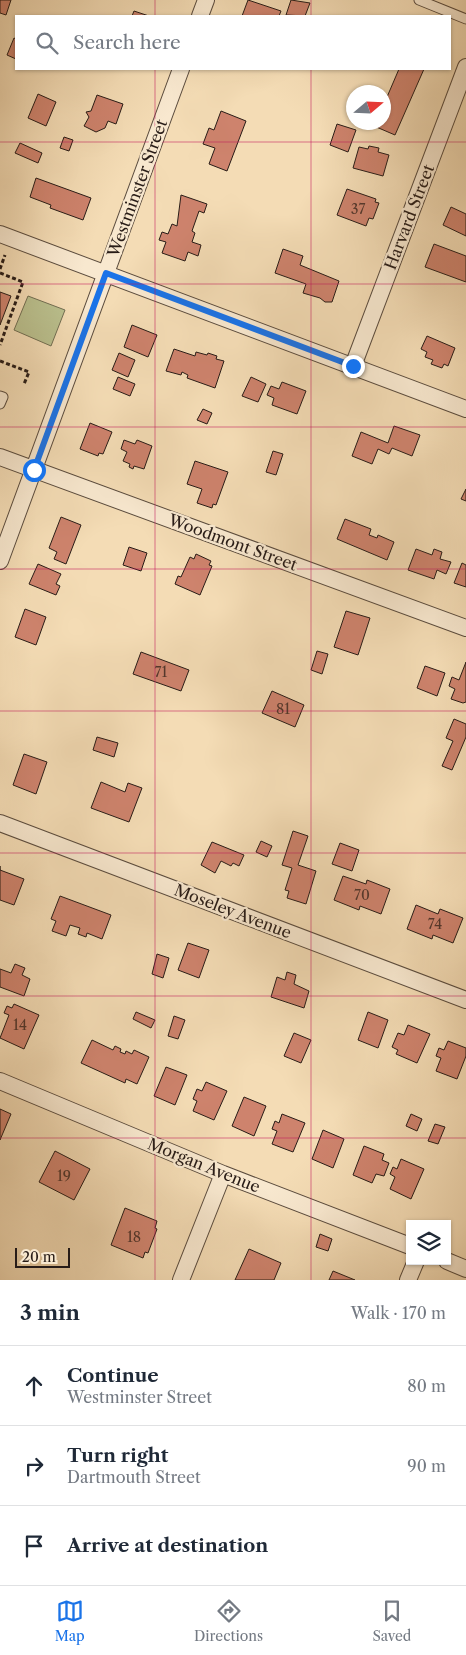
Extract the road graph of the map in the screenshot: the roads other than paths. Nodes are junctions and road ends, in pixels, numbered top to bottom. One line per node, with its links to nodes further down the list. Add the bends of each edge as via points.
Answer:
1 (206, 0): 4 (street)
2 (418, 0): 3 (lane)
3 (440, 4): 5 (lane)
4 (200, 15)
5 (466, 19)
6 (466, 67): 10 (street, Harvard Street)
7 (181, 70): 9 (street, Westminster Street)
8 (0, 234): 9 (street)
9 (106, 273): 10 (street); 15 (street, Westminster Street)
10 (353, 366): 13 (street)
11 (0, 396): 12 (lane, via 3,397)
12 (0, 404)
13 (466, 409)
14 (0, 457): 15 (street, Woodmont Street)
15 (34, 470): 16 (street, Westminster Street); 17 (street, Woodmont Street)
16 (0, 561)
17 (466, 628)
18 (0, 823): 19 (street, Moseley Avenue)
19 (466, 1000)
20 (0, 1081): 21 (street, Morgan Avenue)
21 (223, 1174): 22 (street, Morgan Avenue); 26 (street)
22 (406, 1244)
23 (451, 1263): 25 (street)
24 (414, 1265): 27 (street)
25 (466, 1269)
26 (181, 1280)
27 (408, 1280)

